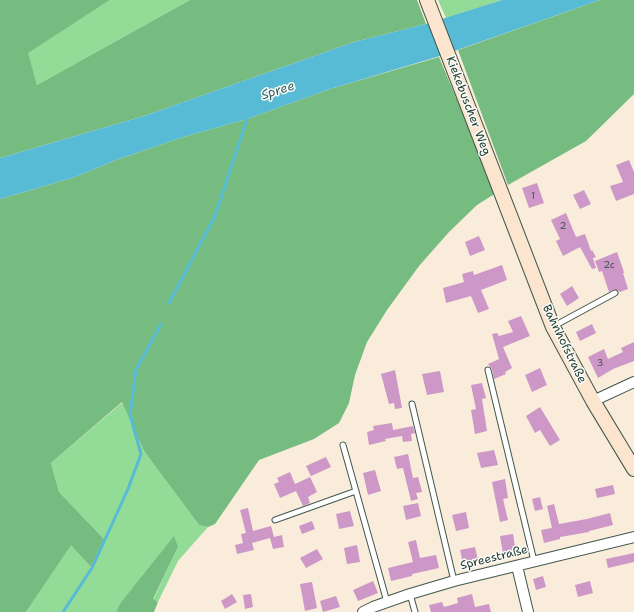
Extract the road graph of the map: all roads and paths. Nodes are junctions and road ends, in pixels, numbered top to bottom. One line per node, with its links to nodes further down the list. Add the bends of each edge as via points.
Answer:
1 (427, 0): 2 (main road, Kiekebuscher Weg)
2 (509, 213): 4 (main road, Bahnhofstraße)
3 (616, 293): 4 (lane)
4 (553, 327): 7 (main road, Bahnhofstraße)
5 (488, 370): 14 (lane)
6 (634, 382): 7 (street)
7 (593, 401): 10 (main road, Bahnhofstraße)
8 (412, 404): 16 (lane)
9 (343, 445): 11 (lane)
10 (634, 469)
11 (356, 491): 12 (lane); 18 (lane)
12 (275, 520)
13 (634, 536): 14 (street, Spreestraße)
14 (534, 561): 15 (street, Spreestraße)
15 (517, 566): 16 (street, Spreestraße); 22 (street)
16 (454, 581): 17 (street, Spreestraße)
17 (410, 594): 18 (street, Spreestraße); 21 (lane)
18 (387, 602): 19 (street, Spreestraße)
19 (373, 610): 20 (street, Spreestraße)
20 (363, 612)
21 (415, 612)
22 (528, 612)

